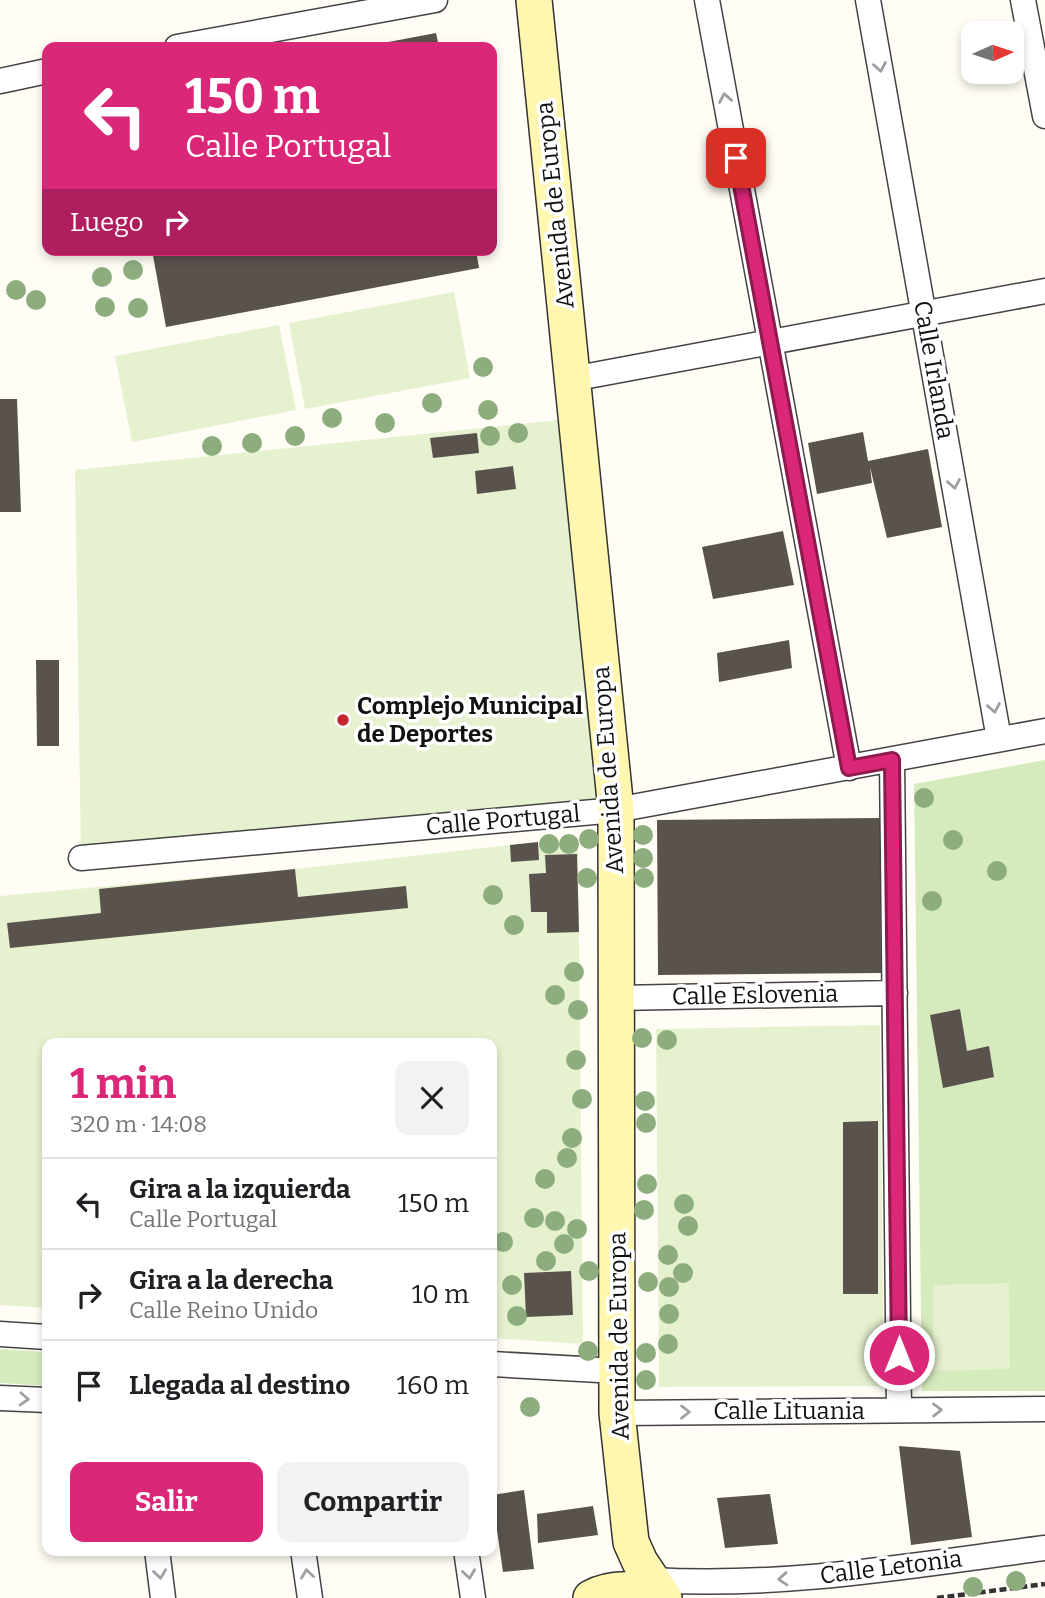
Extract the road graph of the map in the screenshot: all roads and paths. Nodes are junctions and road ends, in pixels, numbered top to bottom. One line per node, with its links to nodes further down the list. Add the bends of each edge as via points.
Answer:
1 (435, 0): 6 (street)
2 (534, 0): 13 (street, Avenida de Europa)
3 (707, 0): 12 (street, one-way to 3)
4 (868, 0): 11 (street, Calle Irlanda, one-way to 11)
5 (1023, 0): 9 (street)
6 (204, 42)
7 (42, 72): 8 (street)
8 (0, 81)
9 (1045, 116)
10 (1045, 291): 11 (street)
11 (924, 314): 12 (street); 15 (street, Calle Irlanda, one-way to 15)
12 (770, 342): 13 (street); 17 (street)
13 (572, 379): 18 (street, Avenida de Europa)
14 (1045, 731): 15 (street, Calle Portugal)
15 (999, 739): 16 (street, Calle Portugal)
16 (892, 760): 17 (street, Calle Portugal); 20 (street)
17 (849, 768): 18 (street, Calle Portugal)
18 (616, 810): 19 (street, Calle Portugal); 21 (street, Avenida de Europa)
19 (81, 858)
20 (895, 993): 21 (street, Calle Eslovenia); 29 (street)
21 (616, 998): 25 (street, Avenida de Europa)
22 (0, 1334): 23 (street)
23 (42, 1337)
24 (497, 1364): 25 (street)
25 (617, 1371): 30 (street, Avenida de Europa)
26 (0, 1398): 27 (street, one-way to 27)
27 (42, 1400)
28 (1045, 1409): 29 (street, Calle Lituania, one-way to 28)
29 (899, 1410): 30 (street, Calle Lituania, one-way to 29)
30 (617, 1413): 31 (street, Avenida de Europa)
31 (631, 1542): 37 (street, Avenida de Europa); 38 (street, Avenida de Europa, via 616,1579)
32 (1045, 1548): 37 (street, Calle Letonia, one-way to 37, via 825,1576 696,1583)
33 (158, 1556): 39 (street, one-way to 39)
34 (304, 1556): 40 (street, one-way to 34)
35 (467, 1556): 41 (street, one-way to 41)
36 (1045, 1584): 42 (path)
37 (658, 1592): 38 (street, via 626,1589)
38 (595, 1596)
39 (163, 1598)
40 (310, 1598)
41 (473, 1598)
42 (937, 1598)

